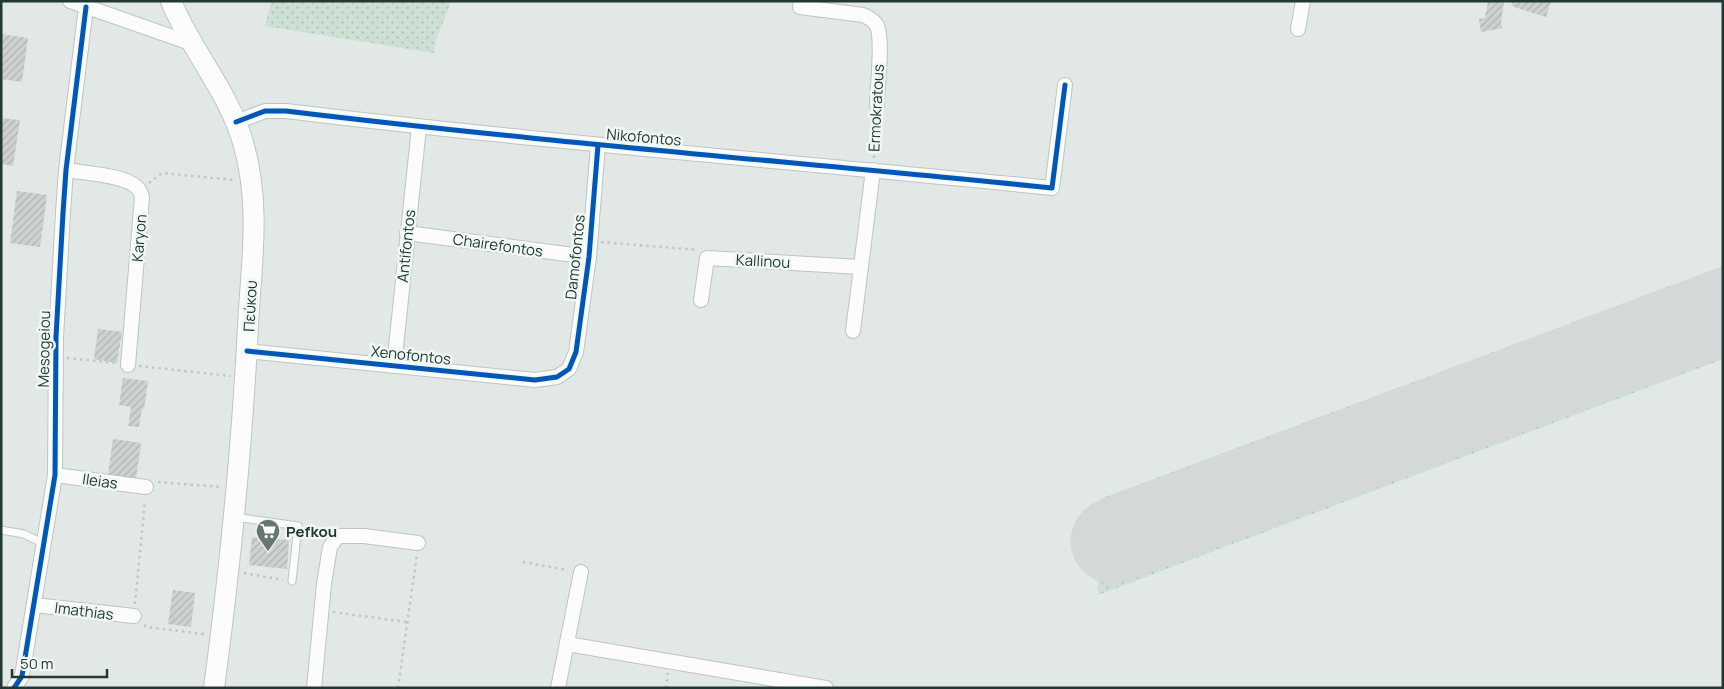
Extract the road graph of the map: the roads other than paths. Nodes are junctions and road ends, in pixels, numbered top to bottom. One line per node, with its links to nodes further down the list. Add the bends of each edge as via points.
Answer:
1 (70, 1): 4 (street)
2 (171, 1): 7 (main road, Πεύκου)
3 (1303, 1): 6 (street)
4 (86, 7): 7 (street); 13 (street, Mesogeiou)
5 (800, 7): 9 (street, Ermokratous, via 863,15 876,24 880,40)
6 (1298, 29)
7 (193, 44): 10 (main road, Πεύκου)
8 (1065, 85): 14 (street, Nikofontos, via 1052,188)
9 (876, 105)
10 (236, 122): 11 (street, Nikofontos, via 265,111 286,111); 20 (main road, Πεύκου, via 252,182 255,216)
11 (419, 127): 12 (street, Nikofontos); 15 (street, Antifontos)
12 (598, 145): 14 (street, Nikofontos); 16 (street, Damofontos)
13 (66, 170): 21 (street, Karyon, via 116,178 139,189 142,197); 24 (street, Mesogeiou, via 56,357)
14 (873, 170): 17 (street, Ermokratous)
15 (408, 233): 16 (street, Chairefontos); 22 (street, Antifontos)
16 (588, 257): 23 (street, Damofontos, via 576,352)
17 (860, 267): 18 (street, Kallinou, via 707,258); 19 (street, Ermokratous)
18 (701, 300)
19 (853, 331)
20 (247, 351): 22 (street, Xenofontos); 26 (main road, Πεύκου)
21 (128, 365)
22 (394, 366): 23 (street, Xenofontos, via 535,380 557,377)
23 (569, 369)
24 (55, 475): 25 (street, Ileias); 29 (street, Mesogeiou)
25 (146, 487)
26 (235, 516): 31 (lane, via 298,526); 36 (main road, Πεύκου)
27 (1, 530): 29 (lane, via 24,534)
28 (418, 543): 37 (street, via 338,536 330,547)
29 (44, 544): 32 (street, Mesogeiou)
30 (581, 572): 34 (street)
31 (292, 581)
32 (34, 604): 33 (street, Imathias); 35 (street, Mesogeiou, via 22,676)
33 (134, 616)
34 (567, 644): 38 (street); 39 (street)
35 (14, 688)
36 (214, 688)
37 (314, 688)
38 (558, 688)
39 (826, 688)

